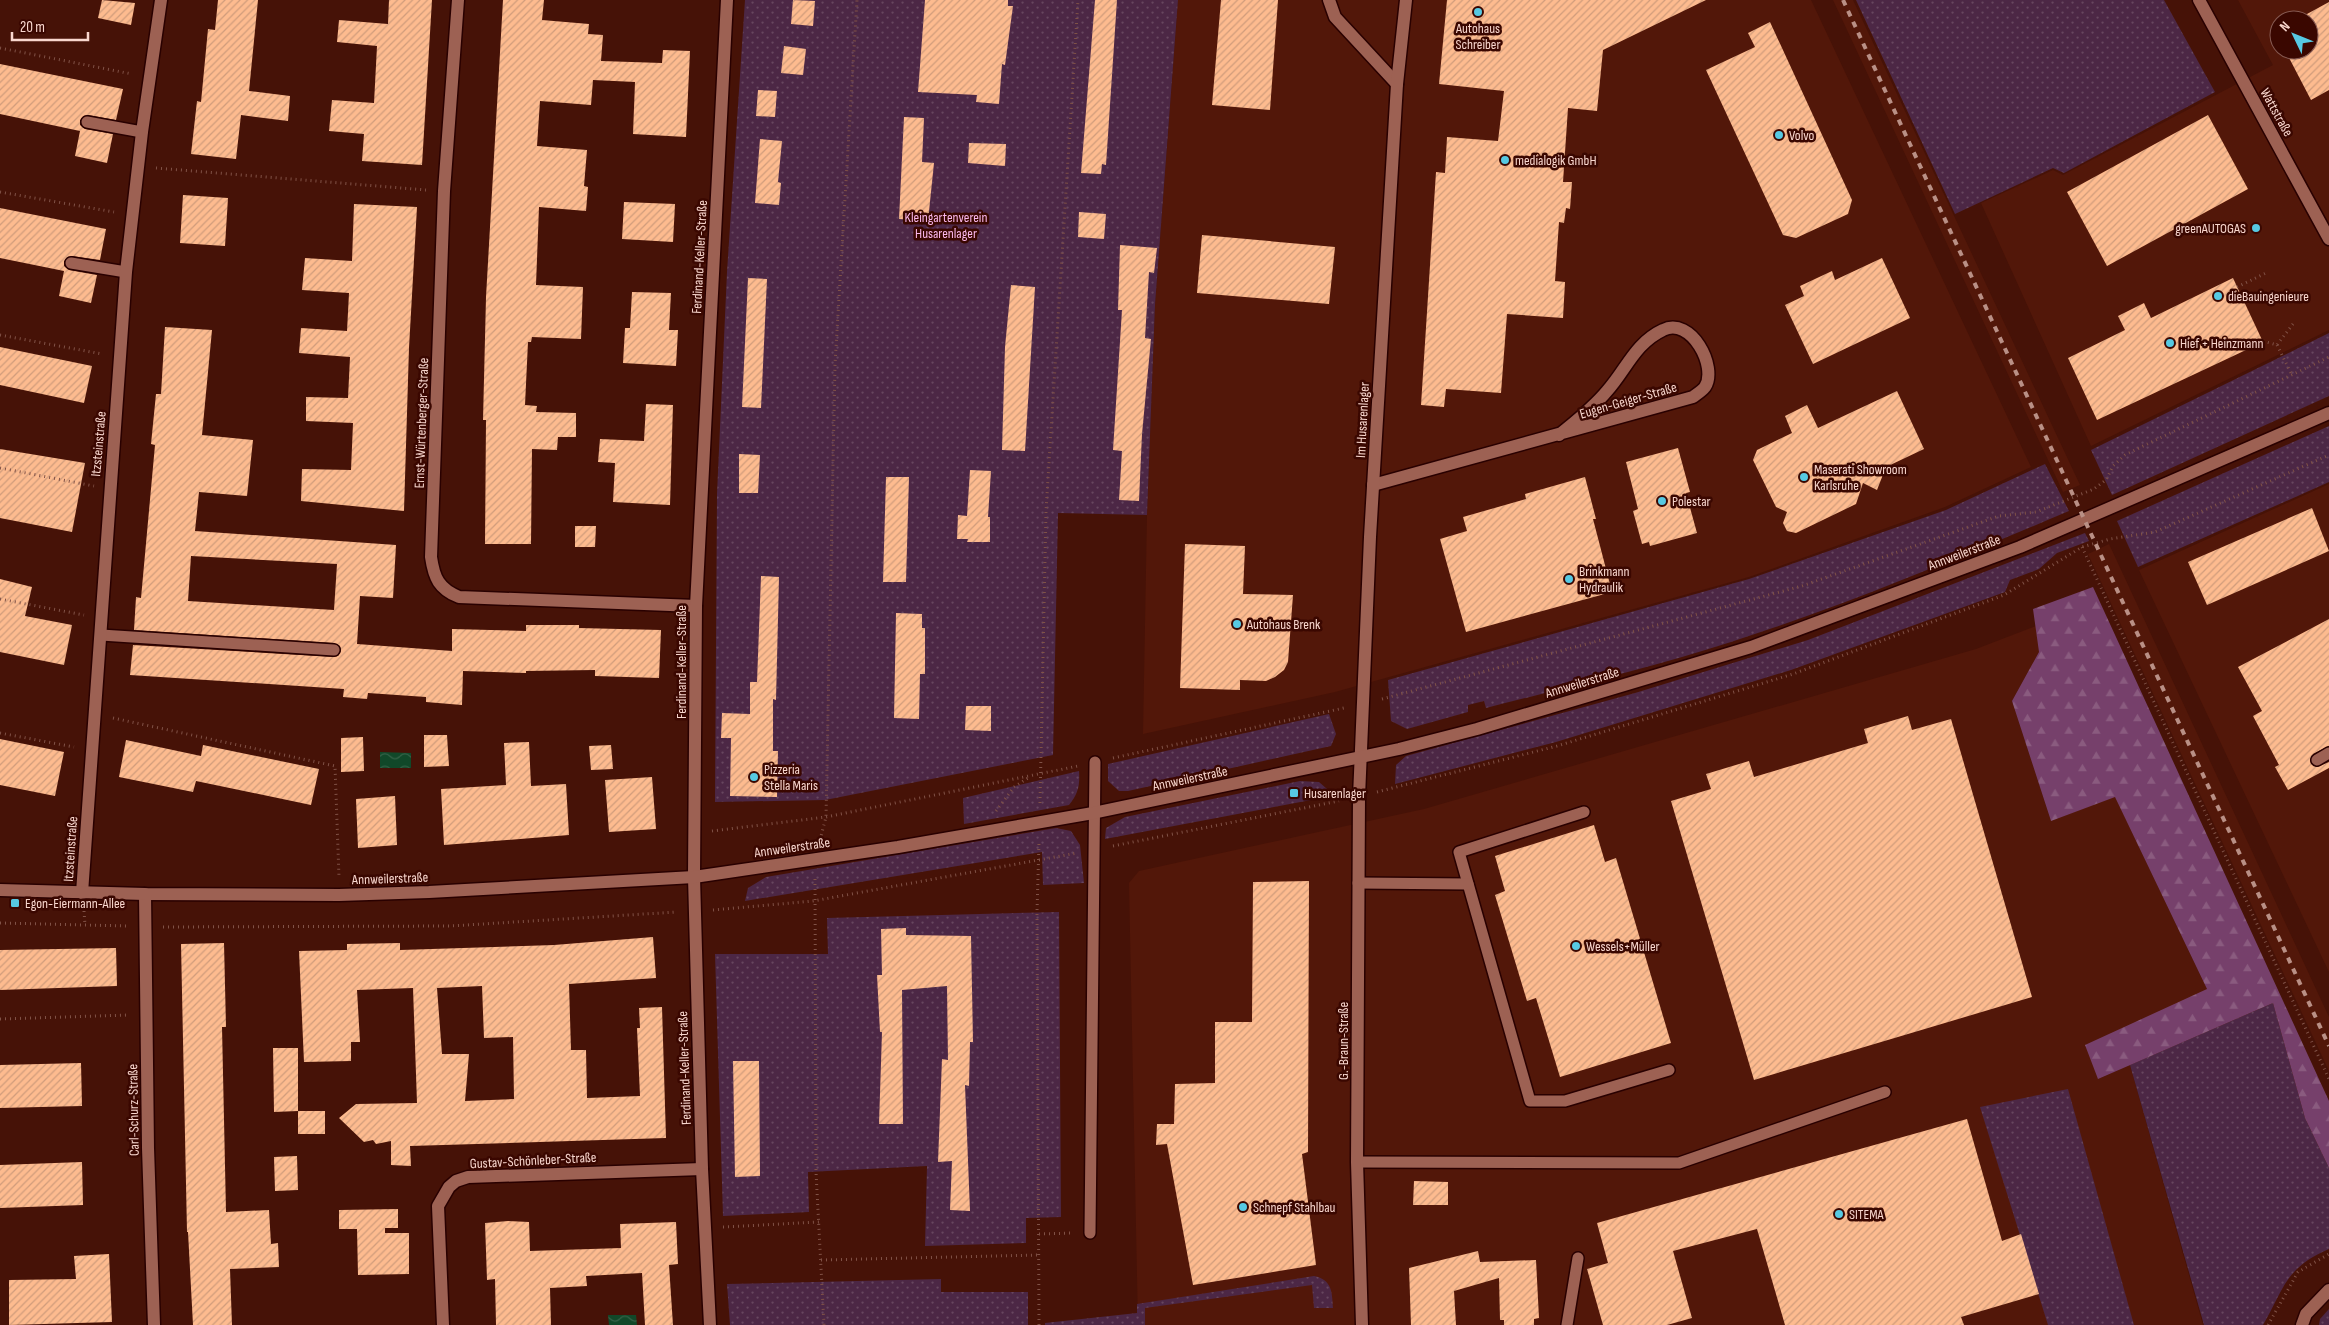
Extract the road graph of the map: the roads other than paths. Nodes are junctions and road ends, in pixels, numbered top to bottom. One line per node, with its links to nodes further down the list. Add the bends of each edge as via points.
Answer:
1 (162, 0): 9 (street, Itzsteinstraße)
2 (458, 0): 16 (street, Ernst-Würtenberger-Straße, via 444,191 431,557 434,575 440,585 459,597)
3 (727, 0): 16 (street, Ferdinand-Keller-Straße)
4 (1329, 0): 7 (street, via 1335,17)
5 (1406, 0): 7 (street, Im Husarenlager)
6 (2199, 0): 10 (street, Wattstraße)
7 (1397, 84): 15 (street, Im Husarenlager)
8 (88, 122): 9 (lane)
9 (142, 132): 12 (street, Itzsteinstraße)
10 (2329, 239)
11 (71, 263): 12 (lane)
12 (126, 272): 17 (street, Itzsteinstraße)
13 (2329, 413): 20 (street, Annweilerstraße, via 2020,547 1751,647 1477,729)
14 (1559, 435): 14 (street, Eugen-Geiger-Straße, via 1693,397 1705,387 1709,370 1696,338 1680,328 1668,328 1645,340 1609,390); 15 (street, Eugen-Geiger-Straße)
15 (1373, 485): 20 (street, Im Husarenlager)
16 (696, 606): 25 (street, Ferdinand-Keller-Straße)
17 (101, 635): 18 (lane); 29 (street, Itzsteinstraße)
18 (334, 650)
19 (2329, 753): 21 (lane)
20 (1362, 758): 24 (street, Annweilerstraße); 26 (street, G.-Braun-Straße)
21 (2317, 760)
22 (1095, 762): 24 (lane)
23 (1584, 812): 27 (lane, via 1459,852)
24 (1093, 813): 25 (street, Annweilerstraße); 35 (lane)
25 (694, 877): 30 (street, Annweilerstraße, via 339,895); 34 (street, Ferdinand-Keller-Straße)
26 (1358, 883): 27 (lane); 33 (street, G.-Braun-Straße)
27 (1468, 884): 31 (lane, via 1530,1101 1565,1101)
28 (0, 890): 29 (street, Annweilerstraße)
29 (82, 893): 30 (street, Annweilerstraße)
30 (145, 894): 38 (street, Carl-Schurz-Straße)
31 (1669, 1070)
32 (1885, 1092): 33 (lane, via 1678,1163)
33 (1357, 1162): 41 (street, G.-Braun-Straße)
34 (702, 1168): 39 (street, Gustav-Schönleber-Straße, via 468,1177 456,1181 438,1206); 40 (street, Ferdinand-Keller-Straße)
35 (1090, 1233)
36 (1578, 1258): 42 (lane)
37 (2329, 1290): 43 (street, via 2306,1314)
38 (154, 1325)
39 (443, 1325)
40 (710, 1325)
41 (1362, 1325)
42 (1567, 1325)
43 (2302, 1325)

